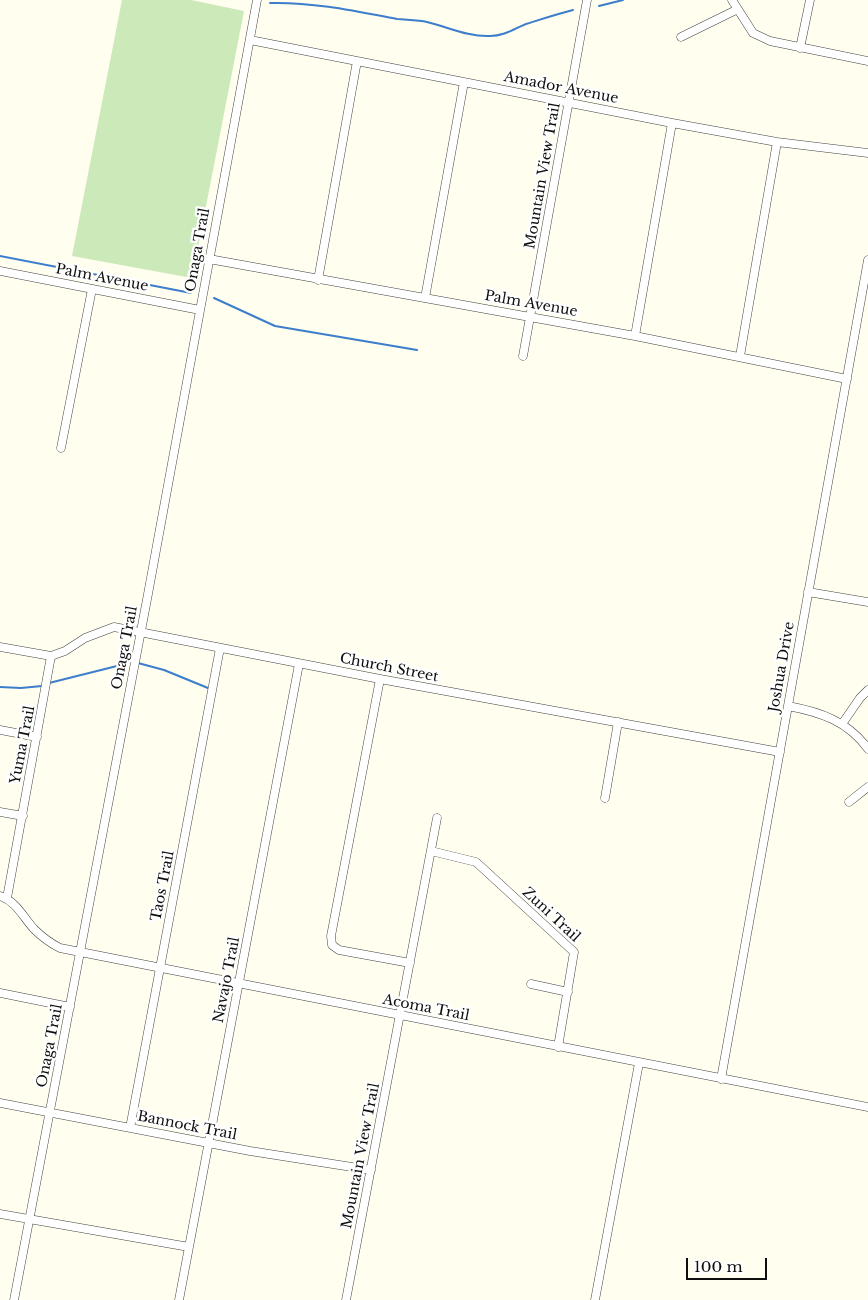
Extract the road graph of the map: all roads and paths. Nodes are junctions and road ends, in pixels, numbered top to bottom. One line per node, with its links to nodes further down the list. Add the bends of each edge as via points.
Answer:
1 (257, 0): 7 (street, Onaga Trail)
2 (588, 0): 12 (street, Mountain View Trail)
3 (732, 0): 5 (street)
4 (810, 0): 8 (street)
5 (736, 10): 6 (street); 8 (street, via 753,33)
6 (681, 37)
7 (250, 40): 9 (street, Amador Avenue); 16 (street, Onaga Trail)
8 (800, 48): 10 (street)
9 (357, 61): 11 (street, Amador Avenue); 19 (street)
10 (868, 61)
11 (464, 82): 12 (street, Amador Avenue); 21 (street)
12 (569, 101): 13 (street, Amador Avenue); 23 (street, Mountain View Trail)
13 (672, 123): 14 (street, Amador Avenue); 24 (street)
14 (777, 142): 15 (street, Amador Avenue); 26 (street)
15 (868, 153)
16 (209, 259): 19 (street, Palm Avenue); 22 (street, Onaga Trail)
17 (868, 260): 27 (street, Joshua Drive)
18 (0, 271): 20 (street, Palm Avenue)
19 (318, 280): 21 (street, Palm Avenue)
20 (92, 289): 22 (street, Palm Avenue); 28 (street)
21 (424, 298): 23 (street, Palm Avenue)
22 (200, 310): 31 (street, Onaga Trail)
23 (530, 317): 24 (street, Palm Avenue); 25 (street, Mountain View Trail)
24 (635, 336): 26 (street, Palm Avenue)
25 (523, 356)
26 (740, 356): 27 (street, Palm Avenue)
27 (847, 379): 29 (street, Joshua Drive)
28 (61, 448)
29 (808, 592): 30 (street); 38 (street, Joshua Drive)
30 (868, 602)
31 (140, 632): 33 (street, Church Street); 34 (street, Church Street, via 114,627); 53 (street, Onaga Trail)
32 (0, 647): 34 (street)
33 (220, 648): 35 (street, Church Street); 55 (street, Taos Trail)
34 (51, 656): 42 (street, Yuma Trail)
35 (299, 664): 36 (street, Church Street); 56 (street, Navajo Trail)
36 (380, 679): 39 (street, Church Street); 54 (street, via 331,936 332,945 339,950)
37 (868, 690): 40 (street)
38 (788, 706): 40 (street, via 824,715); 44 (street, Joshua Drive)
39 (618, 722): 44 (street, Church Street); 46 (street)
40 (842, 724): 43 (street)
41 (0, 730): 42 (street)
42 (37, 736): 49 (street, Yuma Trail)
43 (868, 749)
44 (780, 752): 64 (street, Joshua Drive)
45 (868, 787): 47 (street)
46 (605, 798)
47 (849, 802)
48 (0, 812): 49 (street)
49 (23, 816): 52 (street, Yuma Trail)
50 (437, 818): 51 (street, Mountain View Trail)
51 (431, 851): 54 (street, Mountain View Trail); 58 (street, Zuni Trail, via 476,862 574,952)
52 (4, 897): 53 (street, Acoma Trail, via 47,941)
53 (81, 953): 55 (street, Acoma Trail); 60 (street, Onaga Trail)
54 (410, 963): 61 (street, Mountain View Trail)
55 (160, 968): 56 (street, Acoma Trail); 68 (street, Taos Trail)
56 (239, 984): 61 (street, Acoma Trail); 69 (street, Navajo Trail)
57 (531, 984): 58 (street)
58 (568, 992): 62 (street, Zuni Trail)
59 (0, 993): 60 (street)
60 (70, 1007): 67 (street, Onaga Trail)
61 (400, 1016): 62 (street, Acoma Trail); 70 (street, Mountain View Trail)
62 (558, 1047): 63 (street, Acoma Trail)
63 (639, 1063): 64 (street, Acoma Trail); 77 (street)
64 (721, 1079): 66 (street, Acoma Trail)
65 (0, 1103): 67 (street, Bannock Trail)
66 (868, 1107)
67 (50, 1113): 68 (street, Bannock Trail); 72 (street, Onaga Trail)
68 (130, 1128): 69 (street, Bannock Trail)
69 (209, 1143): 70 (street, Bannock Trail); 73 (street, Navajo Trail)
70 (370, 1170): 76 (street, Mountain View Trail)
71 (0, 1214): 72 (street)
72 (29, 1220): 73 (street); 74 (street, Onaga Trail)
73 (189, 1247): 75 (street, Navajo Trail)
74 (14, 1300)
75 (179, 1300)
76 (346, 1300)
77 (595, 1300)

